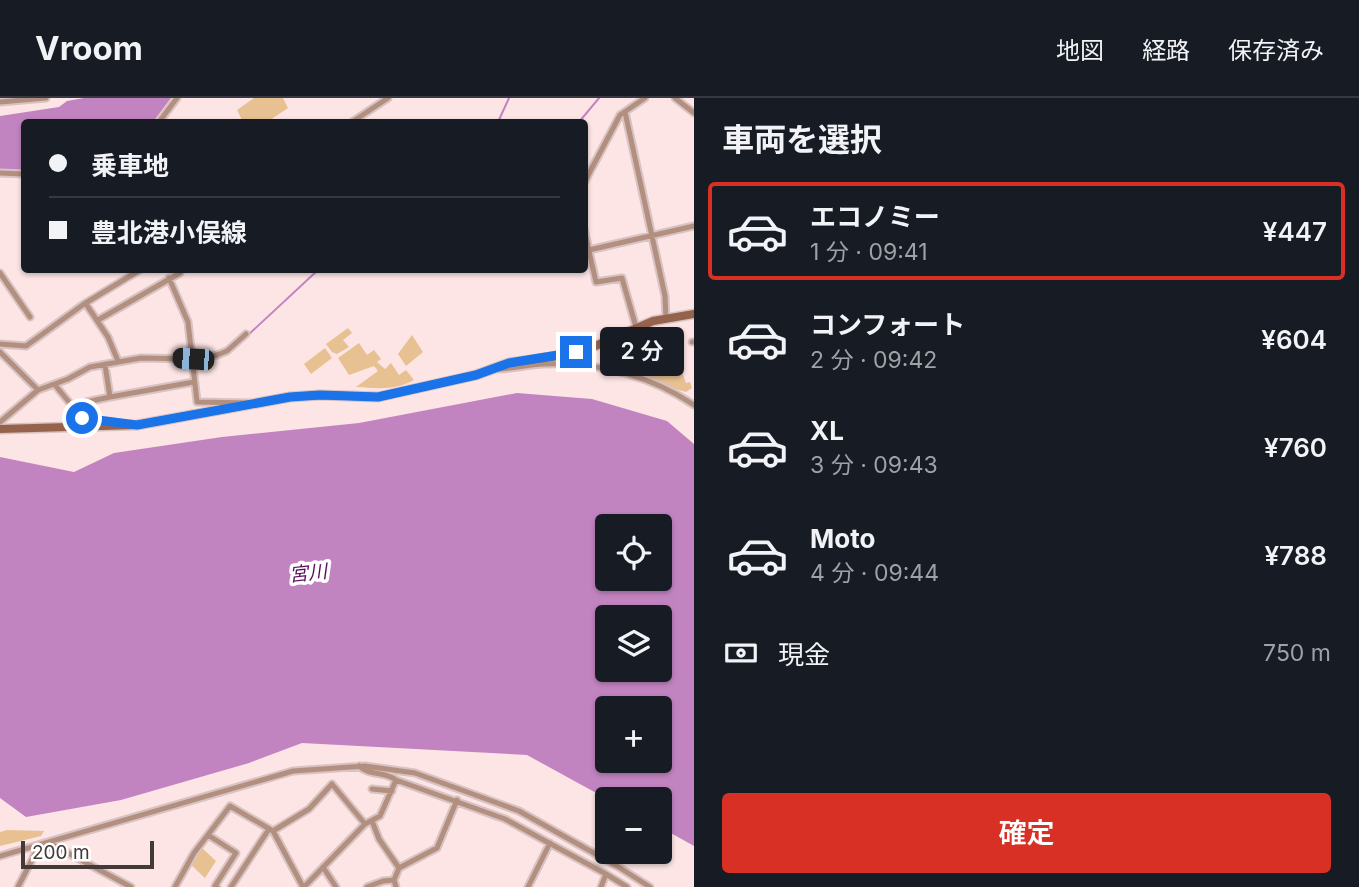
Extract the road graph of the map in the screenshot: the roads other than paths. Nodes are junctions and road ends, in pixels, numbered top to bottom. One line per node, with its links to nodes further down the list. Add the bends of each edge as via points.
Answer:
1 (46, 98): 6 (street)
2 (177, 98): 10 (street)
3 (388, 98): 11 (street)
4 (645, 98): 8 (street)
5 (675, 98): 9 (street)
6 (38, 99): 7 (street)
7 (0, 102)
8 (625, 112): 14 (street, via 610,130); 16 (street)
9 (694, 113)
10 (161, 119)
11 (356, 119)
12 (0, 173): 13 (street)
13 (21, 174)
14 (588, 175)
15 (694, 226): 16 (street)
16 (652, 236): 18 (street); 26 (street)
17 (588, 246): 18 (street)
18 (589, 250): 28 (street, via 596,282 622,278)
19 (135, 273): 23 (street)
20 (180, 273): 22 (street)
21 (1, 277): 25 (street)
22 (169, 278): 27 (street); 32 (street, via 188,322)
23 (86, 304): 27 (street); 30 (street, via 26,346)
24 (694, 314): 26 (main road)
25 (30, 317)
26 (666, 319): 28 (main road)
27 (98, 320): 33 (street)
28 (636, 327): 35 (main road, via 593,347)
29 (246, 334): 32 (street, via 220,354)
30 (0, 344)
31 (0, 352): 38 (street)
32 (193, 359): 33 (street); 36 (street)
33 (118, 361): 34 (street)
34 (105, 365): 37 (street, via 90,367); 39 (street)
35 (496, 369): 40 (main road, via 378,397 320,395); 42 (street, via 543,364 593,366 650,382)
36 (194, 382): 39 (street); 40 (street, via 200,404)
37 (55, 385): 38 (street); 41 (street)
38 (38, 390): 43 (street)
39 (110, 397): 41 (street)
40 (251, 403): 44 (main road)
41 (72, 405): 44 (street, via 82,418)
42 (694, 405)
43 (0, 422)
44 (137, 425): 45 (main road)
45 (0, 429)
46 (359, 766): 47 (street); 56 (street, via 293,771); 72 (street, via 415,773 510,808)
47 (396, 780): 49 (street); 50 (street)
48 (372, 789): 49 (street)
49 (392, 791): 51 (street, via 380,816)
50 (457, 800): 55 (street); 58 (street, via 437,848)
51 (372, 821): 52 (street); 58 (street)
52 (365, 824): 53 (street, via 332,784 309,809); 57 (street)
53 (271, 830): 54 (street, via 230,806); 65 (street); 66 (street)
54 (208, 835): 63 (street); 64 (street, via 238,851)
55 (550, 843): 59 (street); 69 (street)
56 (0, 856)
57 (323, 867): 66 (street); 67 (street)
58 (399, 868): 60 (street)
59 (606, 874): 70 (street); 71 (street)
60 (395, 884): 68 (street, via 383,881)
61 (18, 887): 62 (street, via 36,852 55,846)
62 (131, 887)
63 (175, 887)
64 (218, 887)
65 (231, 887)
66 (303, 887)
67 (336, 887)
68 (367, 887)
69 (528, 887)
70 (601, 887)
71 (628, 887)
72 (650, 887)

